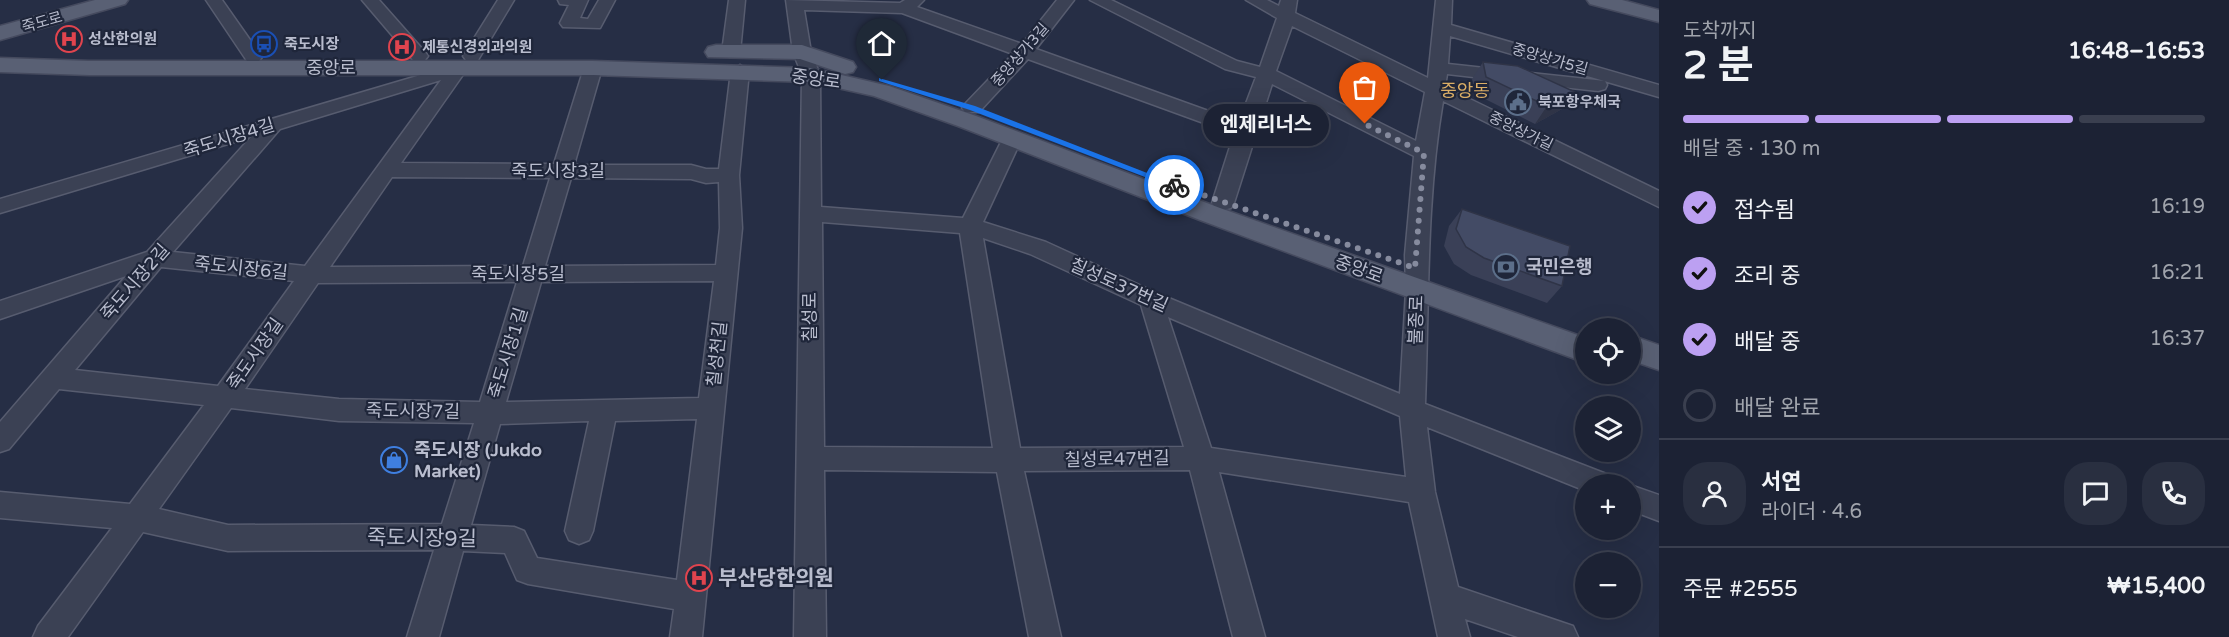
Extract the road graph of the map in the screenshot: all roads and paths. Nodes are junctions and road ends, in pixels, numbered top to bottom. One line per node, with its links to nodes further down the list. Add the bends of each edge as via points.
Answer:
1 (77, 0): 18 (main road, 죽도로)
2 (118, 0): 18 (main road, 죽도로)
3 (214, 0): 23 (street)
4 (370, 0): 22 (street)
5 (506, 0): 25 (street, 죽도시장길)
6 (575, 0): 7 (street, via 569,23 594,24)
7 (607, 0)
8 (736, 0): 24 (street, 칠성천길)
9 (1066, 0): 20 (street, 중앙상가3길)
10 (1098, 0): 30 (street, via 1232,65)
11 (1254, 0): 16 (street, 중앙상가길)
12 (1444, 0): 19 (street, 불종로)
13 (1597, 0): 17 (main road)
14 (794, 2): 15 (street); 26 (street, 칠성로)
15 (910, 4): 20 (street)
16 (1288, 8): 30 (street); 31 (street, 중앙상가길)
17 (1659, 16)
18 (3, 23)
19 (1442, 28): 29 (street, 불종로); 32 (street, 중앙상가5길)
20 (1024, 53): 33 (street, 중앙상가3길); 35 (street)
21 (0, 55): 23 (main road, 중앙로)
22 (419, 56): 23 (main road, 중앙로); 25 (main road, 중앙로)
23 (253, 57)
24 (736, 62): 25 (main road, 중앙로); 26 (main road, 중앙로); 28 (main road, 중앙로); 40 (street, 칠성천길)
25 (465, 63): 27 (main road, 중앙로, via 89,68); 28 (main road, 중앙로); 34 (street, 죽도시장4길); 38 (street, 죽도시장길)
26 (807, 64): 33 (main road, 중앙로); 36 (main road, 중앙로); 44 (street, 칠성로)
27 (0, 65)
28 (593, 68): 39 (street, 죽도시장1길)
29 (1439, 68): 31 (street, 불종로); 32 (street)
30 (1267, 74): 35 (street); 37 (street)
31 (1436, 89): 37 (street, 불종로); 41 (street, 중앙상가길)
32 (1659, 91)
33 (972, 108): 42 (main road, 중앙로)
34 (273, 125): 43 (street, 죽도시장4길); 46 (street, 죽도시장2길)
35 (1245, 131): 42 (street)
36 (1012, 138): 45 (street); 50 (main road, 중앙로)
37 (1424, 153): 50 (street, 불종로)
38 (387, 170): 39 (street, 죽도시장3길); 49 (street, 죽도시장길)
39 (562, 171): 40 (street, 죽도시장3길); 48 (street, 죽도시장1길)
40 (729, 175): 47 (street, 칠성천길, via 731,228)
41 (1659, 200)
42 (1223, 203): 50 (main road, 중앙로)
43 (0, 206)
44 (812, 214): 45 (street, 칠성로37번길); 66 (street, 칠성로)
45 (970, 226): 51 (street, 칠성로37번길, via 1038,248); 68 (street)
46 (155, 258): 49 (street, 죽도시장6길); 52 (street, 죽도시장6길); 59 (street, 죽도시장2길)
47 (726, 273): 48 (street, 죽도시장5길); 61 (street, 칠성천길)
48 (532, 274): 49 (street, 죽도시장5길); 64 (street, 죽도시장1길)
49 (311, 275): 60 (street, 죽도시장길)
50 (1417, 279): 53 (main road, 중앙로); 54 (main road, 중앙로); 62 (street, 불종로)
51 (1151, 300): 62 (street, 칠성로37번길); 67 (street)
52 (0, 310)
53 (1575, 328)
54 (1575, 346)
55 (1641, 351): 56 (main road)
56 (1659, 358)
57 (1641, 371): 58 (main road)
58 (1659, 377)
59 (53, 378): 60 (street, 죽도시장7길); 65 (street, 죽도시장2길)
60 (224, 398): 64 (street, 죽도시장7길, via 339,410); 74 (street, 죽도시장길)
61 (711, 408): 63 (street, 죽도시장7길); 77 (street, 칠성천길)
62 (1412, 410): 69 (street, 칠성로37번길); 70 (street, 불종로)
63 (604, 411): 64 (street, 죽도시장7길); 75 (street)
64 (490, 412): 76 (street, 죽도시장1길)
65 (0, 441)
66 (811, 458): 68 (street, 칠성로47번길); 82 (street, 칠성로)
67 (1201, 458): 68 (street, 칠성로47번길); 70 (street, 칠성로47번길); 84 (street)
68 (1008, 460): 83 (street)
69 (1575, 475)
70 (1421, 492): 78 (street, 불종로)
71 (1641, 501): 73 (street)
72 (0, 505): 74 (street, 죽도시장9길)
73 (1659, 508)
74 (135, 518): 76 (street, 죽도시장9길, via 228,538); 79 (street, 죽도시장길)
75 (579, 531)
76 (453, 537): 77 (street, 죽도시장9길, via 514,540 528,570); 80 (street, 죽도시장1길)
77 (690, 597): 81 (street, 칠성천길)
78 (1444, 597): 85 (street, 불종로); 86 (street)
79 (49, 637)
80 (423, 637)
81 (686, 637)
82 (810, 637)
83 (1045, 637)
84 (1249, 637)
85 (1454, 637)
86 (1562, 637)

